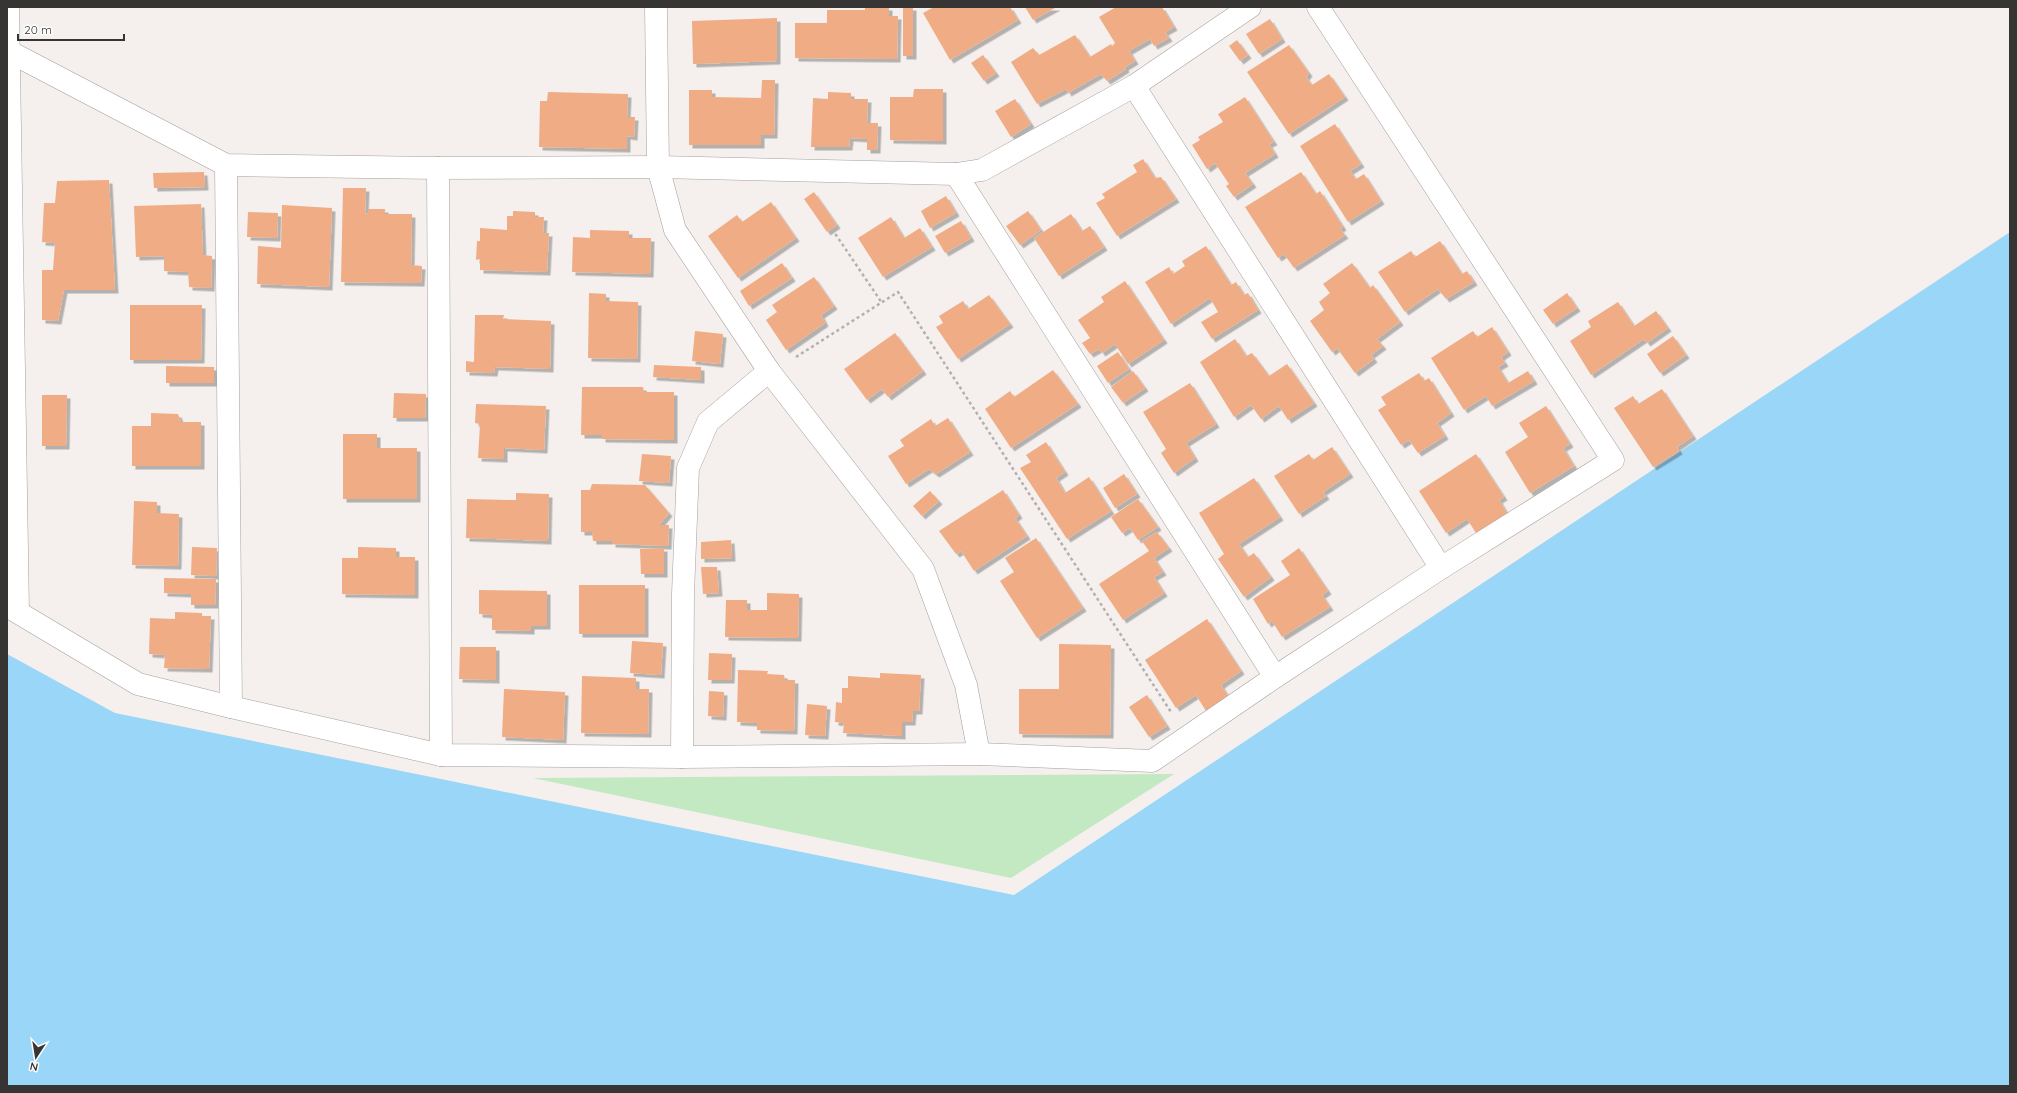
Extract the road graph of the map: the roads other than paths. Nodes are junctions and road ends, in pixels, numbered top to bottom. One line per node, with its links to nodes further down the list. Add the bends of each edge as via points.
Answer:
1 (8, 7): 5 (street)
2 (656, 7): 8 (street)
3 (1250, 7): 6 (street)
4 (1318, 7): 12 (street, via 1613,460)
5 (8, 51): 7 (street); 13 (street)
6 (1134, 86): 10 (street, via 982,170); 12 (street)
7 (226, 165): 9 (street); 15 (street)
8 (658, 167): 9 (street); 10 (street); 11 (street, via 674,230)
9 (438, 168): 17 (street)
10 (956, 174): 14 (street)
11 (770, 372): 16 (street, via 923,569 966,685); 18 (street, via 708,422 688,468)
12 (1441, 568): 14 (street)
13 (12, 609): 15 (street, via 138,684)
14 (1275, 677): 16 (street, via 1152,762)
15 (231, 707): 17 (street)
16 (979, 754): 18 (street)
17 (441, 755): 18 (street)
18 (682, 757)

